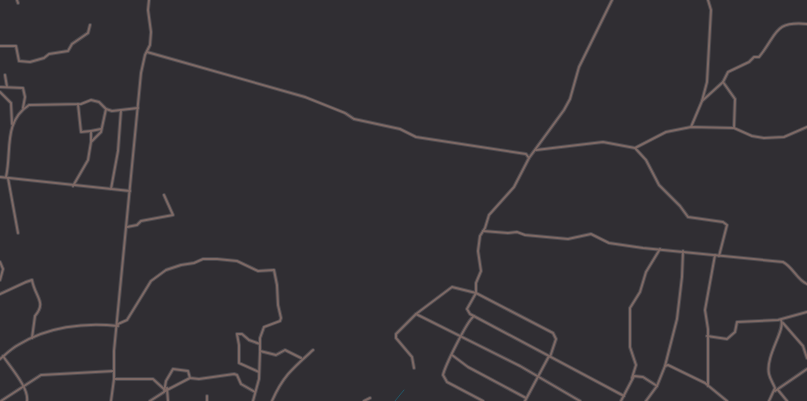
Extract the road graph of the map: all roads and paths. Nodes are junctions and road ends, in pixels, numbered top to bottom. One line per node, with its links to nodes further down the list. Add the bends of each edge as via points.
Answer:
1 (149, 0): 7 (street, via 151,35)
2 (612, 0): 29 (street, via 579,67 564,110)
3 (708, 0): 13 (street, via 711,10 707,82)
4 (807, 24): 9 (street, via 794,23 782,26 759,57 754,57 728,72)
5 (90, 25): 6 (street, via 88,33 72,44 68,51 49,54 30,62 19,61 16,46)
6 (0, 46)
7 (147, 52): 15 (street, via 141,73); 30 (street, via 305,97 354,119 400,129 416,137)
8 (5, 75): 11 (street)
9 (723, 82): 13 (street); 22 (street, via 735,99)
10 (0, 87): 11 (street)
11 (7, 87): 16 (street, via 24,89)
12 (0, 92): 19 (street, via 11,103)
13 (702, 101): 21 (street)
14 (78, 104): 16 (street, via 32,104); 17 (street, via 94,100); 24 (street, via 81,132)
15 (138, 108): 18 (street); 36 (street)
16 (23, 109): 19 (street)
17 (106, 109): 18 (street); 23 (street)
18 (121, 110): 35 (street, via 118,151)
19 (12, 124): 33 (street)
20 (807, 126): 22 (street, via 788,136 764,138)
21 (691, 127): 22 (street); 26 (street, via 666,132)
22 (734, 128)
23 (101, 129): 24 (street); 25 (street)
24 (92, 131): 25 (street)
25 (91, 142): 34 (street, via 88,160)
26 (639, 146): 27 (street); 28 (street)
27 (634, 148): 28 (street); 29 (street, via 603,142)
28 (638, 150): 44 (street, via 647,161 659,185 688,217 723,222 727,225)
29 (534, 152): 30 (street); 31 (street)
30 (527, 154): 31 (street)
31 (529, 158): 39 (street, via 514,187 492,210)
32 (0, 177): 33 (street)
33 (7, 178): 34 (street); 40 (street)
34 (73, 186): 35 (street)
35 (111, 189): 36 (street)
36 (130, 191): 38 (street)
37 (164, 195): 38 (street, via 173,216 141,221 137,225)
38 (127, 227): 55 (street)
39 (484, 231): 41 (street, via 517,232 568,239 591,234 609,243); 48 (street, via 480,236 478,250 482,269 476,283)
40 (18, 233)
41 (660, 249): 42 (street); 76 (street, via 646,272 640,292 630,308 630,346 636,365)
42 (683, 251): 43 (street); 68 (street, via 676,323)
43 (715, 255): 44 (street); 56 (street, via 705,310)
44 (719, 256): 47 (street, via 783,262)
45 (0, 262): 46 (street, via 3,274)
46 (0, 280)
47 (807, 284)
48 (476, 293): 51 (street, via 450,288); 52 (street, via 467,308 468,313); 64 (street, via 555,334 556,341)
49 (0, 294): 58 (street, via 32,280 41,305 40,312 35,316)
50 (807, 312): 53 (street)
51 (416, 314): 57 (street); 69 (street, via 395,335 412,357)
52 (474, 316): 57 (street); 64 (street)
53 (780, 320): 54 (street); 56 (street, via 737,322 736,332 728,339)
54 (782, 323): 66 (street, via 803,346); 81 (street, via 769,361 768,372)
55 (118, 326): 58 (street, via 74,326); 59 (street, via 127,320 151,281 166,270 206,259 228,260 258,270 274,270 281,318 280,321 264,328); 71 (street)
56 (708, 336): 79 (street)
57 (460, 337): 62 (street); 73 (street)
58 (32, 338): 63 (street)
59 (260, 344): 61 (street); 72 (street, via 242,334 236,334 239,363)
60 (313, 350): 94 (street, via 286,375)
61 (260, 351): 65 (street, via 276,355 285,350); 72 (street)
62 (452, 355): 86 (street, via 468,367); 96 (street, via 443,374 444,380)
63 (3, 356): 67 (street); 77 (street)
64 (549, 356): 73 (street); 84 (street)
65 (301, 358)
66 (807, 358)
67 (0, 359)
68 (665, 366): 78 (street); 79 (street, via 671,366)
69 (414, 368)
70 (807, 369): 81 (street)
71 (114, 371): 75 (street); 77 (street, via 43,374)
72 (259, 372): 82 (street)
73 (538, 377): 86 (street); 98 (street)
74 (190, 378): 80 (street); 80 (street, via 188,371 172,369); 82 (street, via 234,374 241,384)
75 (114, 379): 80 (street, via 153,379); 89 (street)
76 (632, 379): 78 (street, via 639,376); 84 (street)
77 (23, 385): 87 (street); 88 (street, via 28,394)
78 (656, 386): 100 (street)
79 (708, 386): 101 (street)
80 (165, 390): 90 (street); 91 (street)
81 (776, 390): 102 (street); 103 (street)
82 (255, 392): 93 (street)
83 (207, 396): 92 (street)
84 (624, 396): 99 (street)
85 (370, 398): 95 (street)
86 (526, 398): 97 (street)
87 (1, 401)
88 (26, 401)
89 (111, 401)
90 (150, 401)
91 (168, 401)
92 (207, 401)
93 (253, 401)
94 (272, 401)
95 (364, 401)
96 (483, 401)
97 (525, 401)
98 (580, 401)
99 (621, 401)
100 (646, 401)
101 (727, 401)
102 (769, 401)
103 (787, 401)

